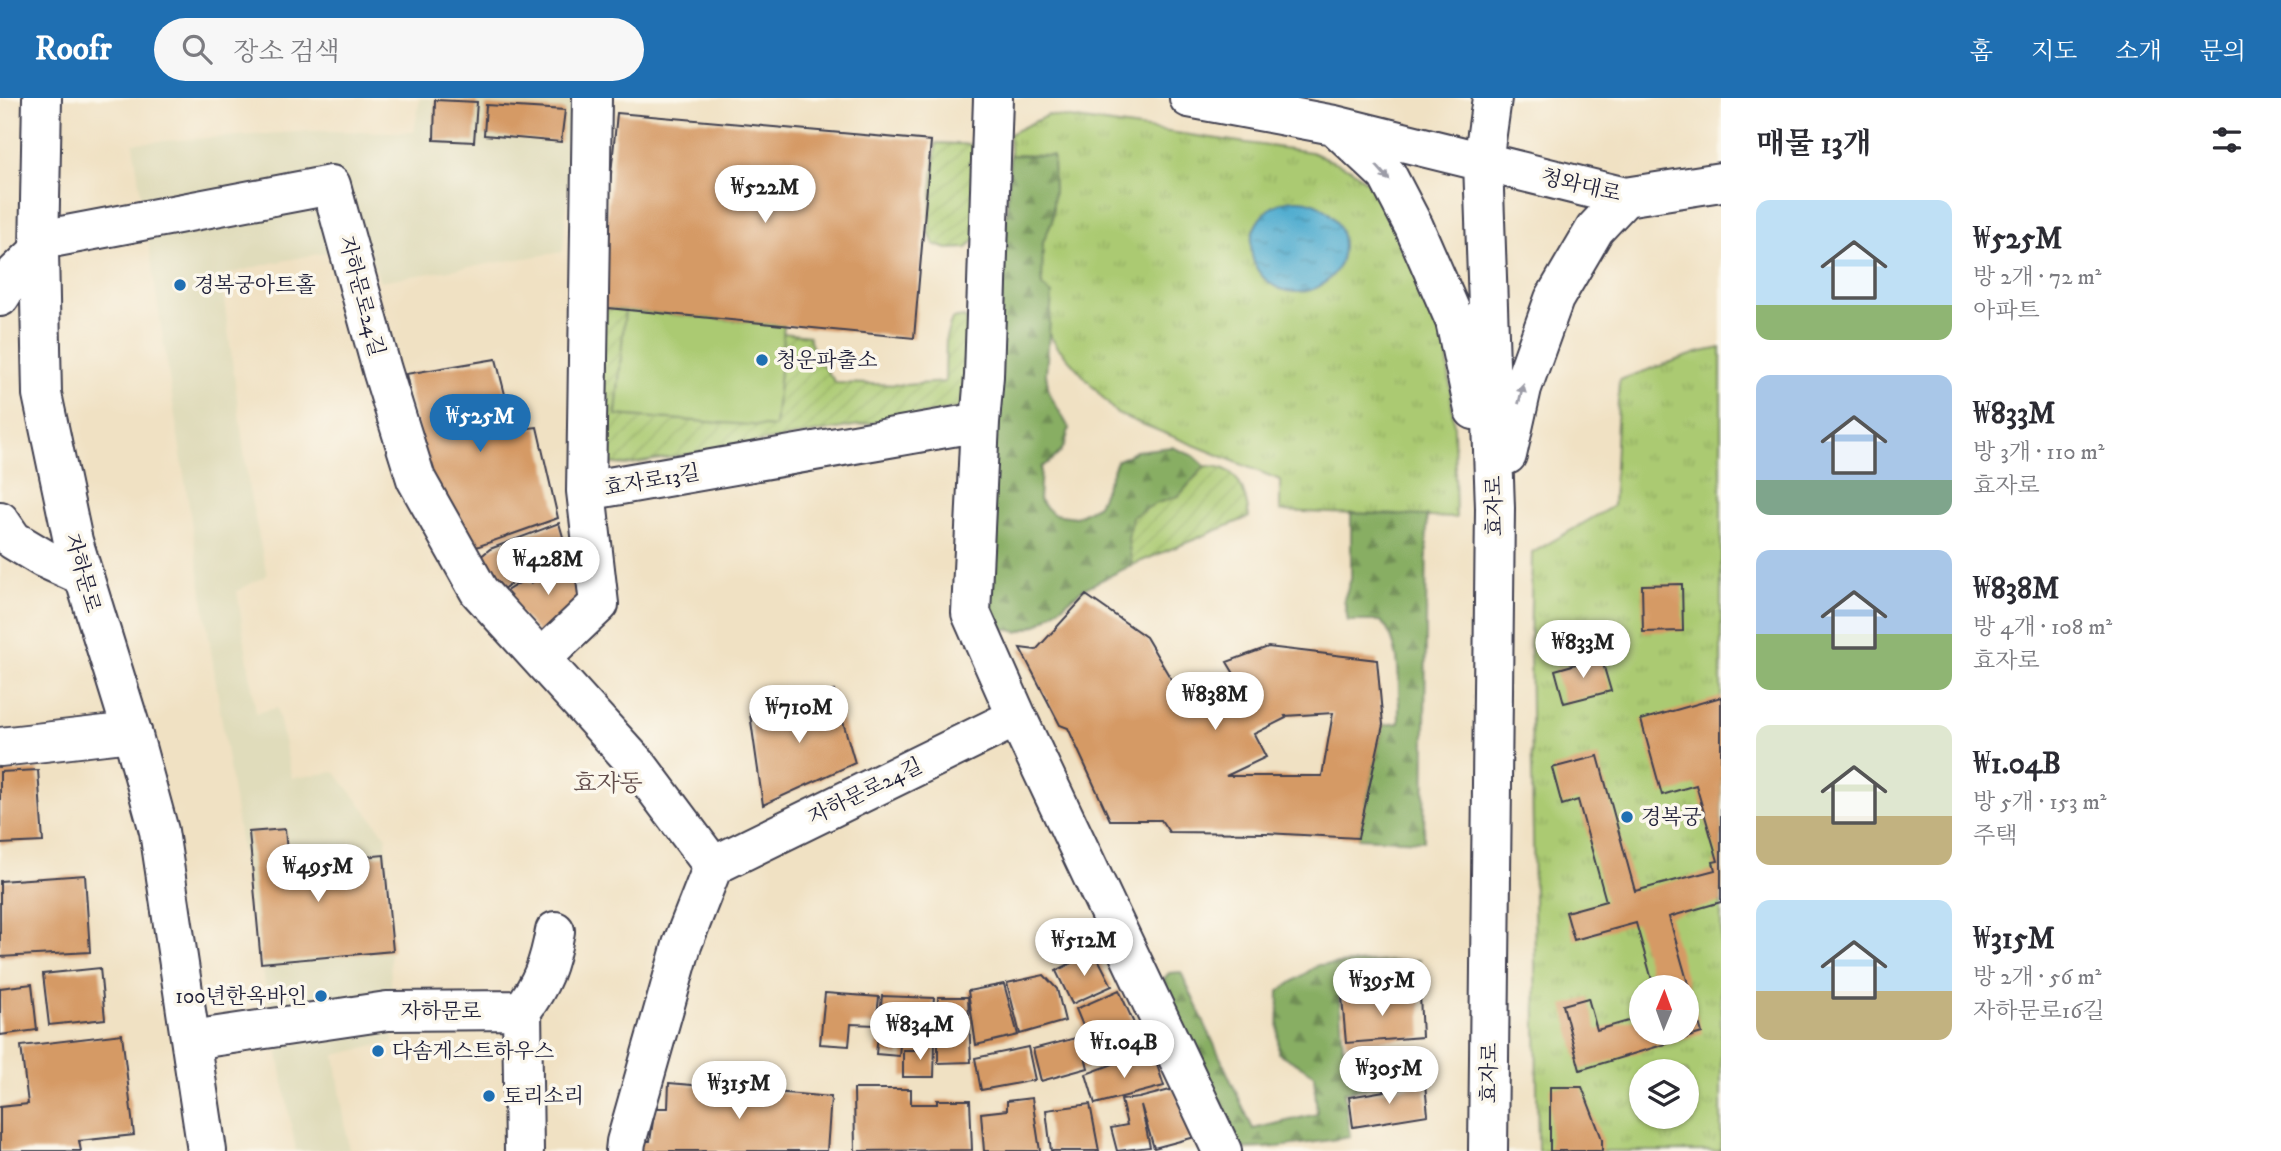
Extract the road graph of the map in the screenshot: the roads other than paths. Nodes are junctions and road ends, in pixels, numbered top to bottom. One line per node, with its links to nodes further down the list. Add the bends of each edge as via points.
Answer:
1 (42, 98): 10 (street, 자하문로)
2 (592, 98): 13 (street, 효자로13길)
3 (993, 98): 12 (street)
4 (1189, 98): 6 (street)
5 (1492, 98): 7 (street, 효자로)
6 (1335, 125): 7 (street); 14 (street, one-way to 14, via 1387,175 1436,274 1455,321)
7 (1483, 162): 9 (street, 청와대로); 14 (street, 효자로)
8 (1721, 182): 9 (street, 청와대로)
9 (1625, 197): 14 (street, one-way to 9, via 1522,388 1555,299 1595,229)
10 (40, 245): 11 (street); 16 (street, 자하문로, via 42,394); 17 (street, 자하문로24길, via 331,185 416,479 479,591)
11 (0, 297)
12 (980, 422): 13 (street, 효자로13길); 18 (street, via 971,613)
13 (586, 491): 17 (street, via 599,604)
14 (1495, 508): 29 (street, 효자로)
15 (4, 534): 16 (street)
16 (83, 576): 19 (street, 자하문로)
17 (541, 659): 21 (street, 자하문로24길, via 640,768)
18 (1017, 716): 21 (street, 자하문로24길); 28 (street)
19 (132, 732): 20 (street); 24 (street, 자하문로, via 159,831)
20 (0, 747)
21 (713, 866): 27 (street, via 682,945)
22 (555, 931): 23 (street, via 549,962)
23 (522, 1010): 24 (street, 자하문로, via 387,1011); 26 (street)
24 (191, 1040): 25 (street, 자하문로)
25 (207, 1151)
26 (524, 1151)
27 (625, 1151)
28 (1222, 1151)
29 (1489, 1151)

